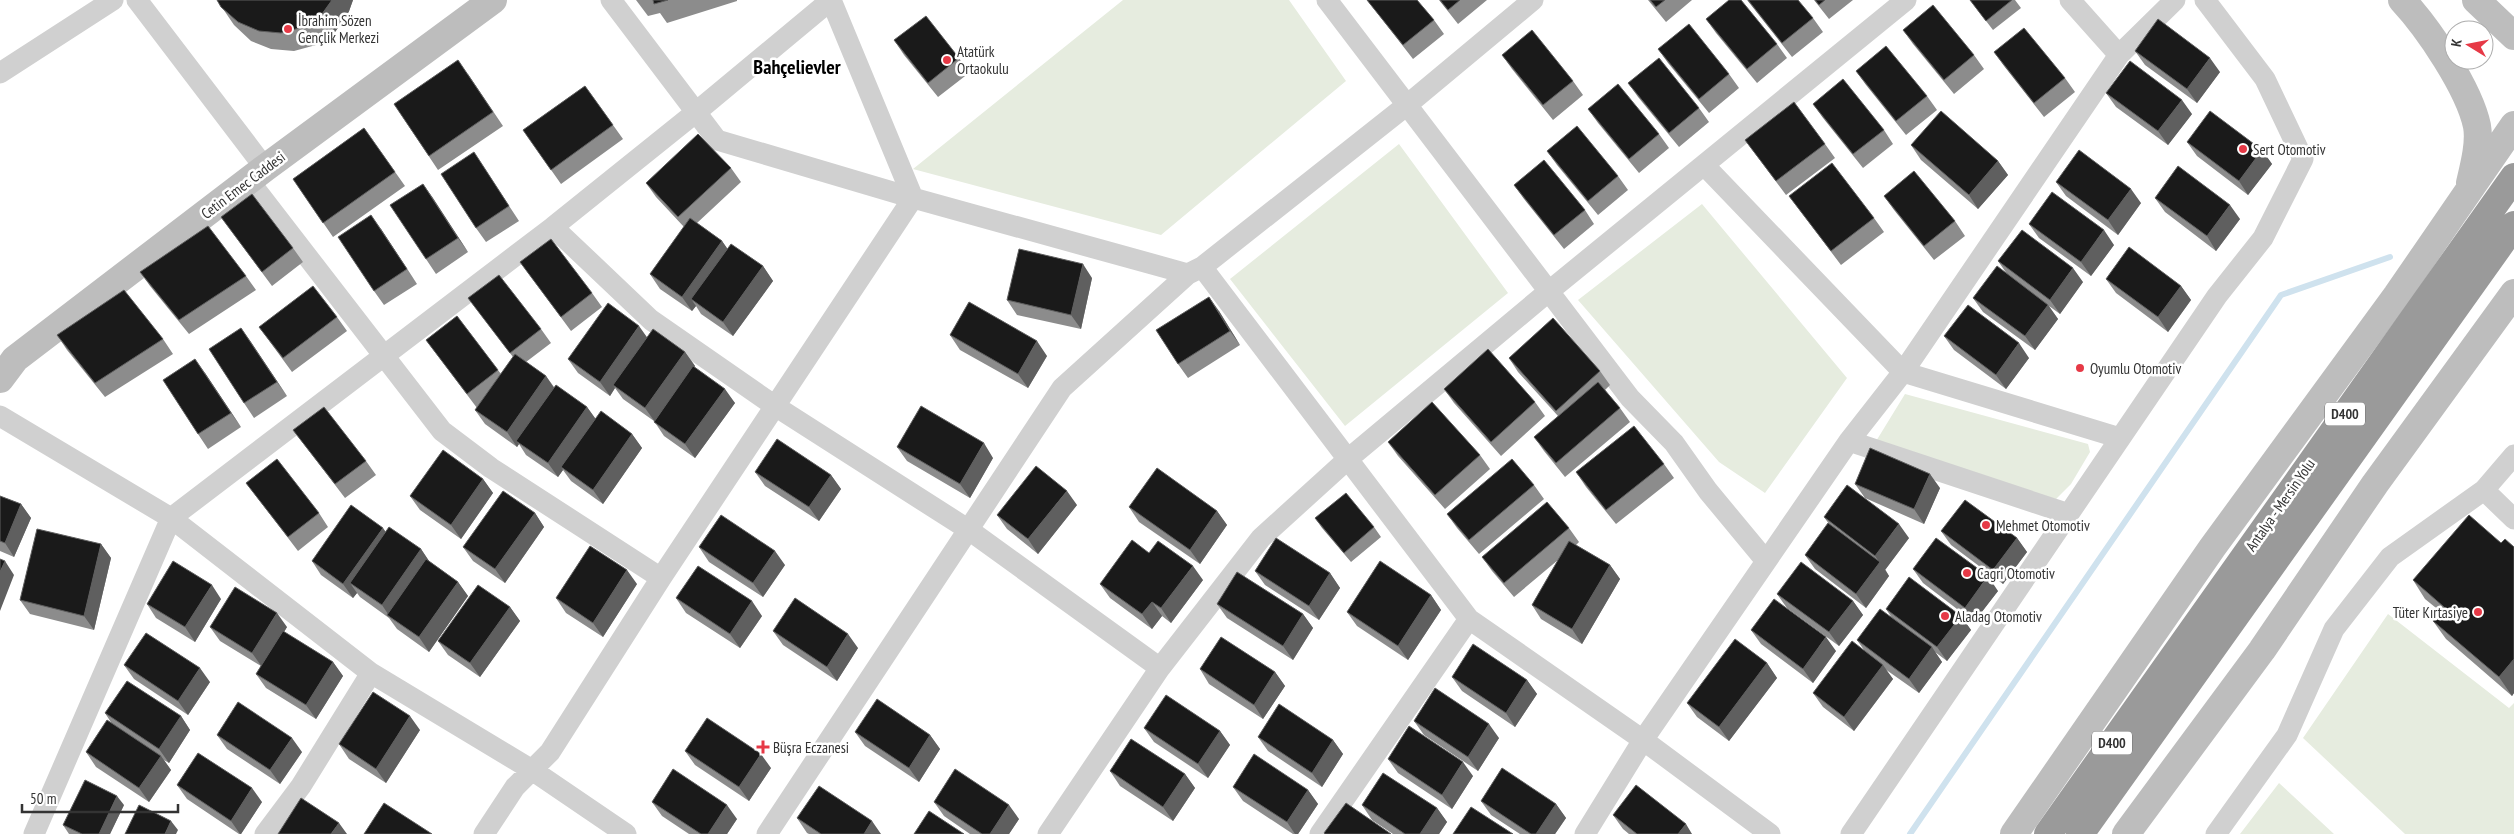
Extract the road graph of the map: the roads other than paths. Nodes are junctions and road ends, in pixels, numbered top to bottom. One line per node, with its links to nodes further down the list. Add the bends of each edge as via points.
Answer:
1 (113, 0): 16 (street)
2 (137, 0): 22 (street)
3 (493, 0): 22 (street, Cetin Emec Caddesi)
4 (611, 0): 19 (street)
5 (831, 0): 19 (street); 25 (street)
6 (1327, 0): 18 (street)
7 (1533, 0): 18 (street)
8 (1906, 0): 21 (street)
9 (2070, 0): 15 (street)
10 (2175, 0): 15 (street)
11 (2205, 0): 36 (street, via 2266,79 2304,159 2263,238 2217,296)
12 (2402, 0): 17 (street, via 2419,18)
13 (2476, 0): 14 (street)
14 (2514, 36)
15 (2119, 54): 32 (street)
16 (0, 73)
17 (2463, 89): 20 (street); 24 (street, via 2477,127 2475,162)
18 (1407, 105): 28 (street); 29 (street)
19 (695, 113): 25 (street, via 717,140); 27 (street)
20 (2512, 131): 24 (street)
21 (1704, 165): 29 (street); 32 (street)
22 (257, 174): 31 (street); 33 (street, Cetin Emec Caddesi, via 15,359)
23 (2514, 177): 48 (highway, Antalya - Mersin Yolu / D400)
24 (2468, 192): 63 (street, via 2212,548)
25 (913, 198): 28 (street); 34 (street)
26 (2514, 225): 48 (highway, Antalya - Mersin Yolu / D400)
27 (553, 226): 31 (street); 34 (street, via 650,320)
28 (1195, 270): 39 (street); 44 (street, via 1062,388)
29 (1548, 292): 39 (street); 45 (street, via 1630,398 1674,442 1708,491)
30 (2509, 303): 66 (street, via 2375,484 2262,650)
31 (382, 356): 42 (street); 46 (street, via 442,431 491,468)
32 (1903, 372): 36 (street); 37 (street)
33 (0, 379)
34 (775, 406): 44 (street); 46 (street)
35 (0, 416): 42 (street)
36 (2120, 438): 41 (street)
37 (1849, 440): 41 (street); 45 (street)
38 (2514, 454): 40 (street)
39 (1348, 459): 47 (street); 49 (street, via 1260,538)
40 (2484, 490): 43 (street); 67 (street, via 2390,557 2334,628 2287,735)
41 (2068, 514): 62 (street)
42 (170, 518): 50 (street); 53 (street)
43 (2514, 519)
44 (969, 530): 49 (street); 57 (street)
45 (1766, 562): 51 (street)
46 (661, 578): 52 (street, via 550,752)
47 (1469, 619): 51 (street); 59 (street)
48 (2186, 660): 64 (highway, Antalya - Mersin Yolu / D400); 65 (highway, Antalya - Mersin Yolu / D400)
49 (1160, 668): 58 (street)
50 (371, 673): 52 (street); 54 (street, via 301,786)
51 (1644, 740): 60 (street); 61 (street)
52 (532, 770): 55 (street, via 515,787); 56 (street)
53 (34, 834)
54 (265, 834)
55 (484, 834)
56 (626, 834)
57 (767, 834)
58 (1048, 834)
59 (1320, 834)
60 (1585, 834)
61 (1770, 834)
62 (1851, 834)
63 (2014, 834)
64 (2048, 834)
65 (2080, 834)
66 (2126, 834)
67 (2216, 834)

